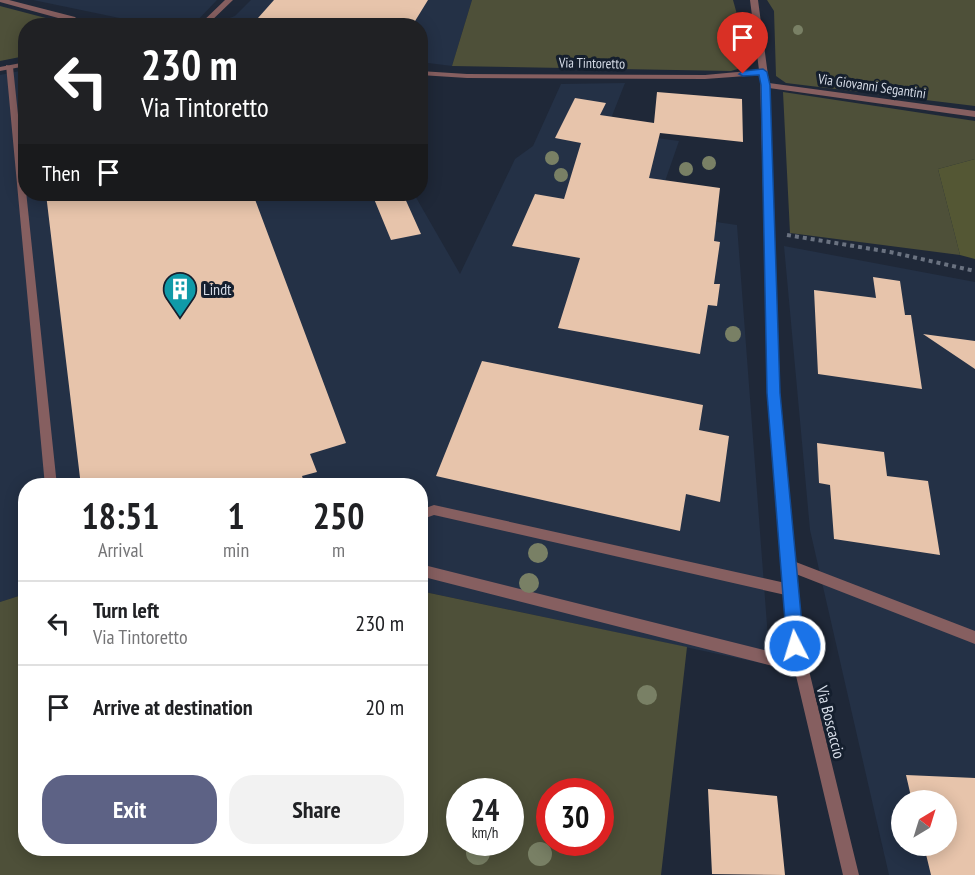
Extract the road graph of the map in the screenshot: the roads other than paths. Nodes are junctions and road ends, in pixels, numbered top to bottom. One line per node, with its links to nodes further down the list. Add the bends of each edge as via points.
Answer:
1 (1, 0): 5 (street)
2 (229, 0): 7 (street)
3 (754, 0): 9 (street, Via Boscaccio)
4 (0, 5): 5 (street)
5 (16, 6): 6 (street)
6 (60, 18)
7 (210, 18)
8 (4, 68): 13 (street)
9 (763, 72): 10 (street, Via Tintoretto, via 705,77); 11 (street, Via Boscaccio)
10 (428, 74)
11 (765, 85): 12 (street, Via Giovanni Segantini); 17 (street, Via Boscaccio, via 774,393)
12 (975, 114)
13 (18, 193)
14 (19, 201): 15 (street)
15 (50, 478)
16 (428, 512): 19 (street)
17 (788, 565): 19 (street, Via Boscaccio); 20 (street)
18 (428, 572): 21 (street)
19 (790, 590): 21 (street, Via Boscaccio)
20 (975, 638)
21 (800, 666): 22 (street, Via Boscaccio)
22 (851, 875)

